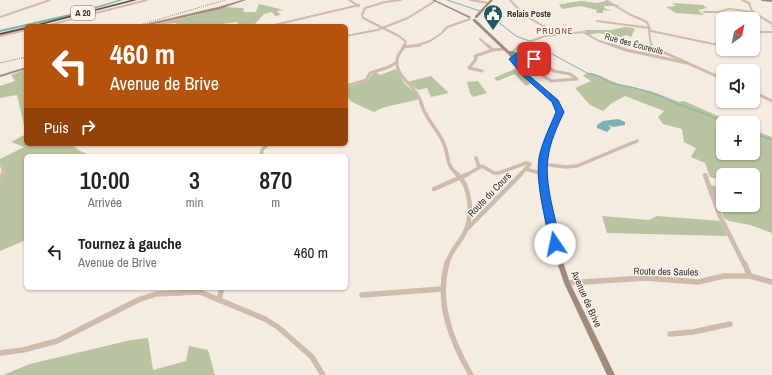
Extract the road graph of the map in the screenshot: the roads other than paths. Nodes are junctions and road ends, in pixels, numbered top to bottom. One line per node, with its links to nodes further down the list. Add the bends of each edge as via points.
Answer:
1 (50, 0): 24 (street)
2 (135, 0): 28 (highway, A 20)
3 (138, 0): 29 (highway, A 20)
4 (146, 0): 30 (street)
5 (244, 0): 22 (street, via 226,7)
6 (348, 0): 16 (street)
7 (401, 0): 17 (street)
8 (434, 0): 25 (street); 35 (street, via 410,17)
9 (470, 0): 14 (street)
10 (510, 0): 41 (street, via 524,15)
11 (606, 0): 37 (street, via 645,21)
12 (742, 0): 21 (street, via 751,4)
13 (762, 0): 15 (street)
14 (490, 1): 26 (street)
15 (772, 1)
16 (359, 6): 17 (street); 33 (street)
17 (365, 8): 35 (street, via 363,18)
18 (704, 12): 19 (street)
19 (716, 12)
20 (718, 12): 21 (street, via 729,9)
21 (754, 12)
22 (188, 15): 31 (street); 32 (street, via 180,20)
23 (760, 16): 34 (street)
24 (0, 17)
25 (470, 18): 26 (street); 45 (street, via 447,27 426,43)
26 (475, 19): 46 (street, Avenue de Brive)
27 (597, 21): 37 (street)
28 (40, 24)
29 (43, 24)
30 (53, 24)
31 (150, 24)
32 (158, 24)
33 (278, 24)
34 (772, 24)
35 (382, 28): 42 (street); 45 (street, via 406,42)
36 (24, 29): 40 (highway)
37 (650, 30): 44 (street); 50 (street, via 649,41 652,47)
38 (760, 32): 39 (street)
39 (772, 32)
40 (0, 34)
41 (557, 34): 48 (street, Rue des Écureuils, via 518,46); 50 (street, Rue des Écureuils, via 585,33 594,39 621,48)
42 (348, 36)
43 (480, 39): 47 (street)
44 (716, 44)
45 (403, 47): 49 (street, via 397,55)
46 (504, 49): 47 (street); 48 (street, Avenue de Brive)
47 (493, 50): 53 (street, via 475,56 476,59 469,67)
48 (514, 54): 51 (street); 61 (street, Avenue de Brive, via 524,74 555,101 559,108 560,115 545,149)
49 (397, 62): 56 (street, via 370,73 366,80); 67 (street, via 401,76 419,96 423,111 442,140 450,167)
50 (687, 63): 54 (street)
51 (544, 64): 51 (street, via 556,72 566,72 577,79 551,81 532,68)
52 (24, 69): 55 (street)
53 (482, 71)
54 (716, 75)
55 (0, 76)
56 (348, 85)
57 (760, 95): 58 (street)
58 (772, 101)
59 (637, 141): 61 (street, via 624,144 576,166)
60 (476, 158): 63 (street)
61 (543, 164): 65 (street, Avenue de Brive)
62 (0, 165): 68 (street, via 3,167)
63 (479, 167): 64 (street, Route du Cours, via 500,173 529,163); 67 (street)
64 (526, 169): 65 (street, Route du Cours); 70 (street, Route du Cours)
65 (544, 174): 73 (street, Avenue de Brive, via 555,244)
66 (705, 175): 71 (street, via 713,201)
67 (462, 177): 69 (street); 70 (street, Route du Cours, via 467,190 469,212)
68 (0, 180)
69 (434, 189)
70 (466, 231): 74 (street, Route du Cours, via 448,259)
71 (750, 276): 72 (street, Route des Saules); 73 (street, Route des Saules, via 724,276 698,282 644,278)
72 (772, 282)
73 (567, 283): 83 (street, Avenue de Brive)
74 (442, 289): 76 (street); 82 (street, Route du Cours, via 449,331)
75 (222, 290): 77 (street)
76 (362, 295)
77 (219, 300): 80 (street, via 200,292 156,294 138,300 57,341); 81 (street, via 278,327 312,357)
78 (730, 324): 79 (street)
79 (670, 334)
80 (0, 353)
81 (323, 375)
82 (471, 375)
83 (611, 375)

